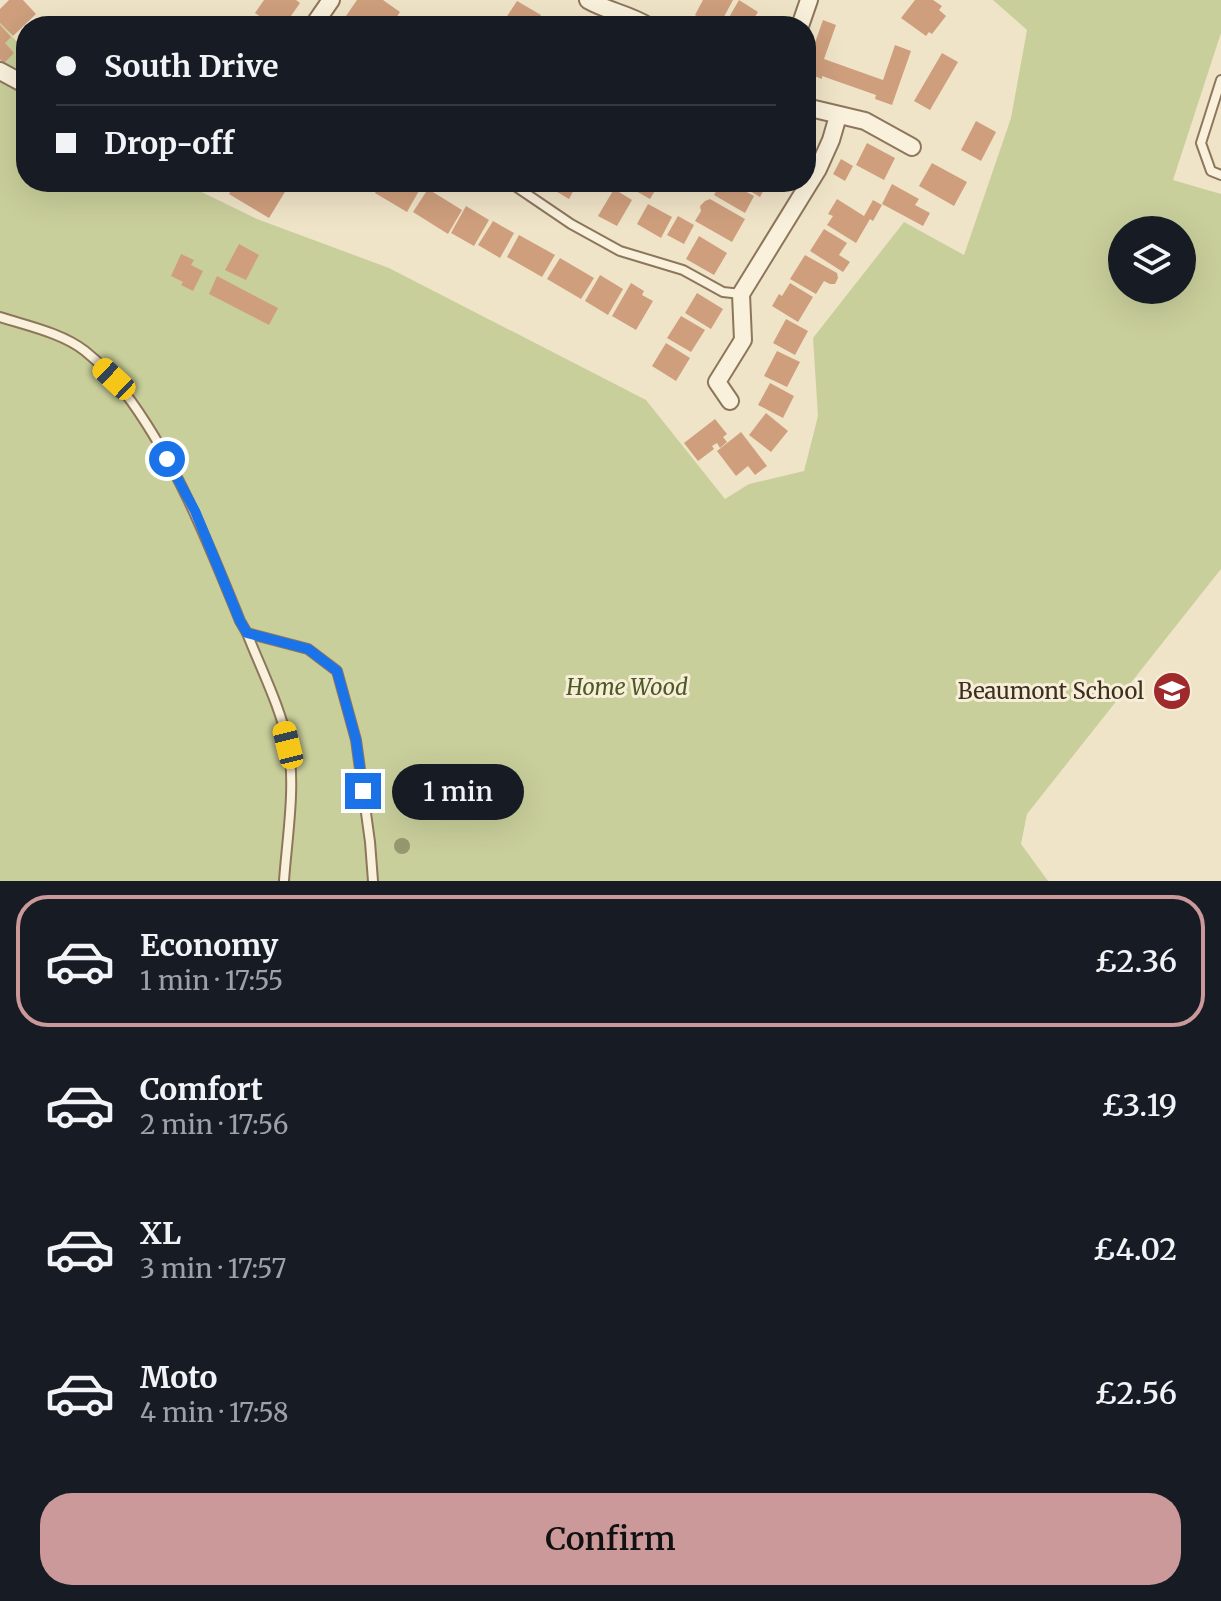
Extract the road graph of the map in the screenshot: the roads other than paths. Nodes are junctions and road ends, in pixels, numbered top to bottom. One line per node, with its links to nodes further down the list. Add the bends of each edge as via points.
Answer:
1 (588, 0): 2 (street)
2 (626, 16)
3 (1221, 80): 8 (lane, via 1201,143 1211,171)
4 (816, 110): 5 (street)
5 (838, 116): 6 (street, via 865,121); 7 (street)
6 (912, 147)
7 (816, 172)
8 (1221, 175)
9 (526, 192): 11 (lane, via 620,251 683,270 723,292)
10 (804, 192): 11 (street)
11 (741, 294): 13 (street, via 743,340 717,382)
12 (0, 317): 14 (lane, via 85,350 114,379 154,432 195,511)
13 (730, 401)
14 (247, 633): 15 (lane, via 288,745); 16 (lane, via 308,649 337,671 356,740)
15 (284, 881)
16 (373, 881)

